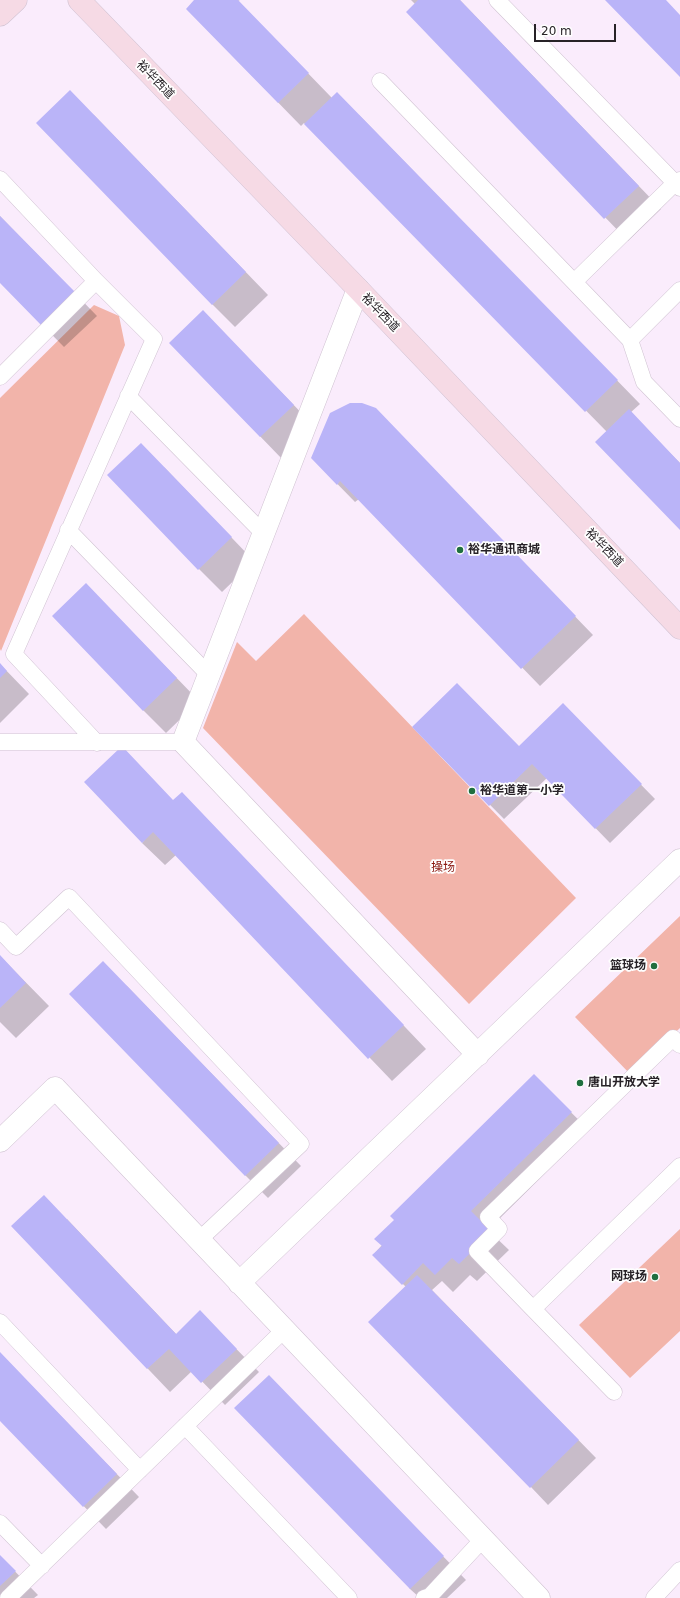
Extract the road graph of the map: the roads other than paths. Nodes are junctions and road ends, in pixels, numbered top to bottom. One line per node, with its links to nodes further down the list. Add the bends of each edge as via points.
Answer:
1 (16, 0): 4 (street)
2 (79, 0): 10 (street, 裕华西道)
3 (497, 0): 7 (lane)
4 (0, 16)
5 (380, 81): 9 (lane)
6 (0, 179): 8 (lane)
7 (678, 184): 9 (lane)
8 (96, 281): 13 (lane); 14 (lane, via 154,338)
9 (574, 282): 12 (lane)
10 (358, 289): 17 (street); 18 (street, 裕华西道)
11 (680, 290): 12 (lane)
12 (630, 340): 15 (lane, via 644,382)
13 (0, 377)
14 (128, 396): 16 (lane); 17 (lane)
15 (680, 419)
16 (68, 530): 19 (lane); 22 (lane, via 14,654)
17 (263, 534): 19 (street)
18 (680, 628)
19 (208, 675): 21 (street)
20 (0, 742): 22 (lane)
21 (183, 742): 22 (lane); 26 (street)
22 (97, 743)
23 (680, 860): 26 (street)
24 (0, 930): 29 (lane, via 16,946 69,897 301,1144)
25 (680, 1045): 31 (lane, via 673,1038 488,1217 499,1229 477,1251)
26 (478, 1055): 30 (street)
27 (0, 1141): 29 (street, via 55,1088)
28 (680, 1166): 31 (lane)
29 (199, 1240): 30 (street)
30 (239, 1283): 33 (street)
31 (533, 1309): 34 (lane)
32 (0, 1322): 36 (lane)
33 (284, 1330): 35 (lane); 38 (street)
34 (614, 1392)
35 (185, 1426): 36 (lane); 43 (lane)
36 (140, 1470): 39 (lane)
37 (0, 1523): 39 (lane)
38 (483, 1539): 41 (lane); 44 (street)
39 (42, 1566): 42 (lane)
40 (680, 1570): 45 (lane)
41 (429, 1597)
42 (8, 1598)
43 (349, 1598)
44 (539, 1598)
45 (654, 1598)

